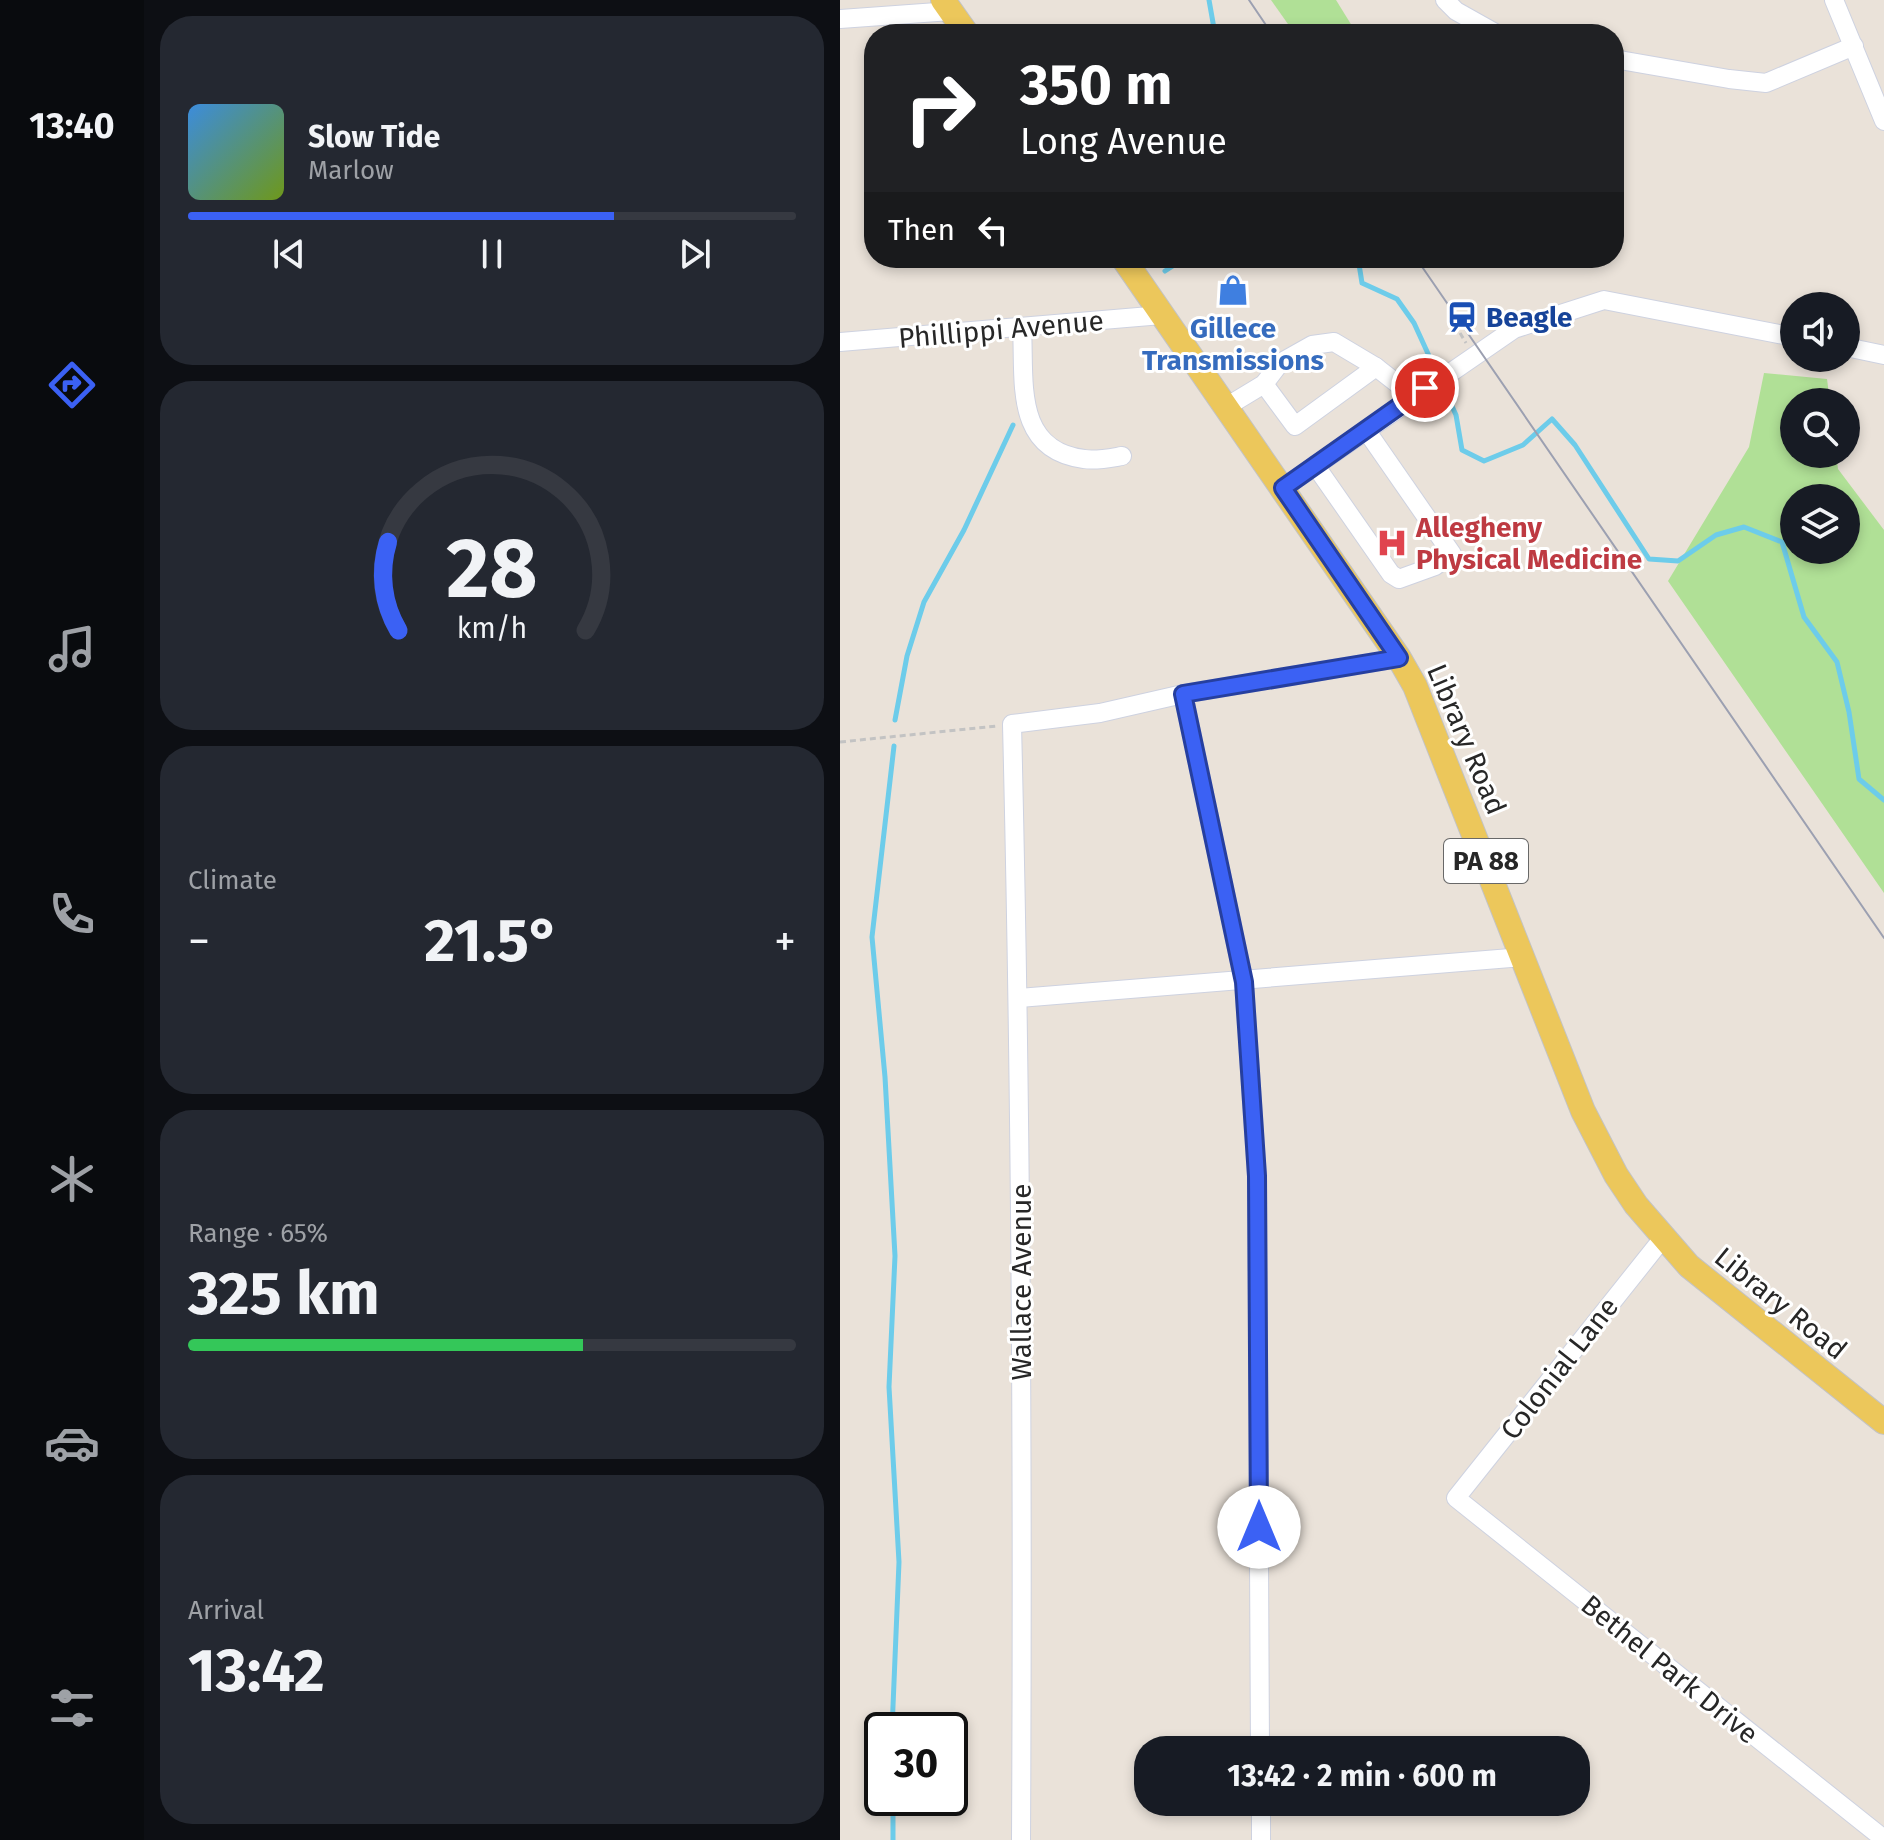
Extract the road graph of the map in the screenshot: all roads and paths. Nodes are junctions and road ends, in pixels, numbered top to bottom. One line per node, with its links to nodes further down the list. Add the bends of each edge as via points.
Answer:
1 (1445, 0): 6 (street)
2 (1834, 0): 7 (street)
3 (947, 6): 4 (street); 5 (main road)
4 (840, 19)
5 (960, 24)
6 (1479, 24)
7 (1854, 46): 8 (street, via 1766,83); 9 (street)
8 (1624, 61)
9 (1884, 121)
10 (1130, 268): 11 (main road, Library Road / PA 88)
11 (1162, 315): 12 (street, Phillippi Avenue); 20 (main road, Library Road / PA 88)
12 (1022, 327): 14 (street, Phillippi Avenue); 22 (street, via 1031,425 1046,447 1087,460)
13 (1780, 334): 19 (street, via 1604,300 1514,329)
14 (840, 342)
15 (1860, 350): 16 (street)
16 (1884, 355)
17 (1376, 367): 18 (street, via 1327,341 1280,363); 18 (street, via 1295,426); 19 (street)
18 (1264, 384): 20 (street)
19 (1419, 392): 21 (street)
20 (1226, 407): 24 (main road, Library Road / PA 88)
21 (1366, 430): 23 (street); 23 (street, via 1452,554 1444,560 1409,577 1391,574)
22 (1122, 456)
23 (1315, 465): 24 (street)
24 (1283, 488): 25 (main road, Library Road / PA 88)
25 (1399, 658): 26 (street); 29 (main road, Library Road / PA 88, via 1430,718)
26 (1183, 694): 27 (street, via 1100,713); 30 (street)
27 (1012, 724): 28 (path); 31 (street, Wallace Avenue)
28 (840, 742)
29 (1523, 957): 30 (street); 32 (main road, Library Road / PA 88, via 1598,1143)
30 (1244, 982): 31 (street); 35 (street, via 1257,1176)
31 (1019, 998): 38 (street, Wallace Avenue)
32 (1663, 1238): 33 (main road, Library Road / PA 88, via 1719,1293); 34 (street, Colonial Lane)
33 (1884, 1422)
34 (1456, 1498): 37 (street, Bethel Park Drive)
35 (1260, 1736)
36 (1261, 1816): 39 (street)
37 (1884, 1839)
38 (1021, 1840)
39 (1261, 1840)

